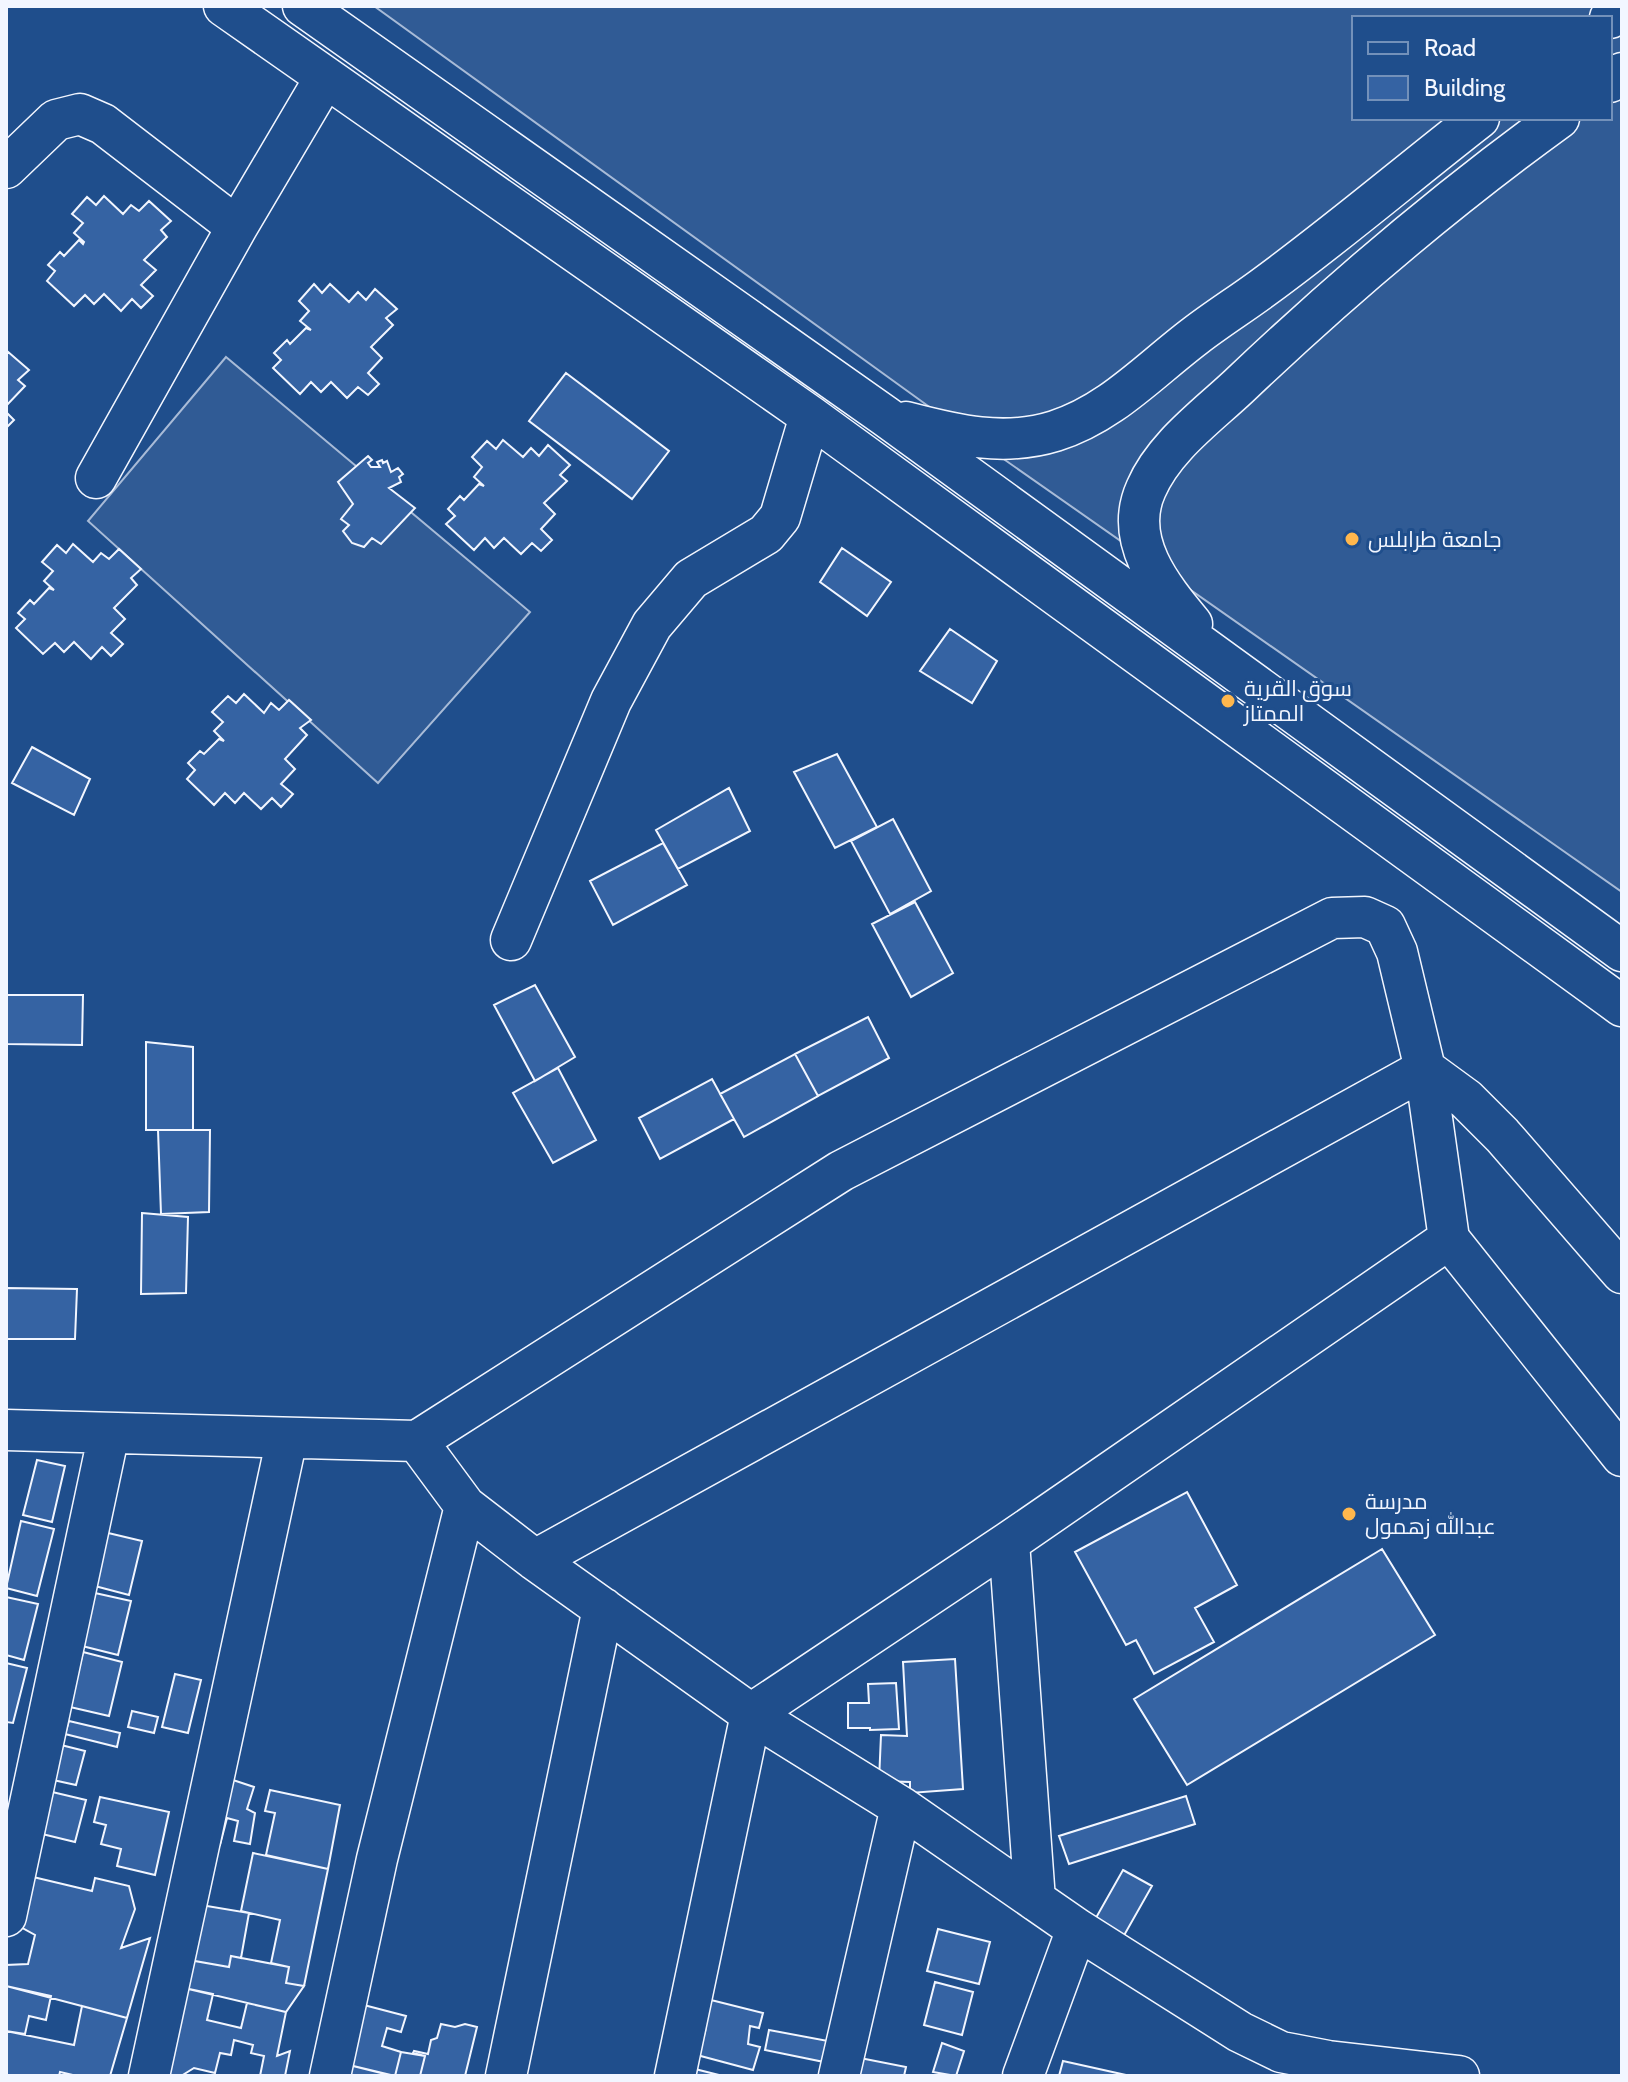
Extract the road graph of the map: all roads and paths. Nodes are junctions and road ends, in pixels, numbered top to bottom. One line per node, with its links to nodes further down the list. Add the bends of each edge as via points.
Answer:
1 (224, 6): 3 (street)
2 (303, 6): 13 (street)
3 (325, 78): 7 (street); 12 (street)
4 (1476, 120): 8 (street)
5 (1556, 120): 9 (street, via 1479,176)
6 (6, 168): 7 (street, via 56,120 80,114 103,124)
7 (237, 227): 14 (street)
8 (1309, 252): 9 (street); 10 (street)
9 (1340, 293): 11 (street)
10 (1215, 320): 11 (street); 13 (street, via 1119,397 1086,419 1054,431 1013,440 965,437)
11 (1258, 368): 15 (street, via 1168,453 1145,490 1139,522 1145,556 1161,587)
12 (810, 416): 16 (street, via 780,517 766,534 691,579 652,625 611,701); 18 (street)
13 (885, 416): 15 (street)
14 (96, 478)
15 (1225, 664): 17 (street)
16 (511, 940)
17 (1622, 951)
18 (1622, 1006)
19 (1425, 1069): 20 (street); 21 (street, via 1502,1135); 25 (street, via 1397,952 1385,926 1365,917 1332,918 841,1171); 29 (street)
20 (1449, 1239): 26 (street); 28 (street)
21 (1622, 1273)
22 (6, 1430): 23 (street)
23 (109, 1433): 24 (street); 34 (street)
24 (287, 1438): 25 (street); 36 (street)
25 (417, 1441): 27 (street)
26 (1622, 1456)
27 (465, 1506): 29 (street); 37 (street, via 377,1859)
28 (1009, 1542): 31 (street); 33 (street)
29 (535, 1560): 30 (street)
30 (603, 1608): 31 (street); 38 (street)
31 (751, 1714): 32 (street); 39 (street)
32 (901, 1807): 33 (street); 40 (street)
33 (1035, 1900): 35 (street)
34 (6, 1916)
35 (1077, 1929): 41 (street); 42 (street, via 1240,2032 1281,2052)
36 (149, 2076)
37 (330, 2076)
38 (506, 2076)
39 (675, 2076)
40 (839, 2076)
41 (1023, 2076)
42 (1459, 2076)

